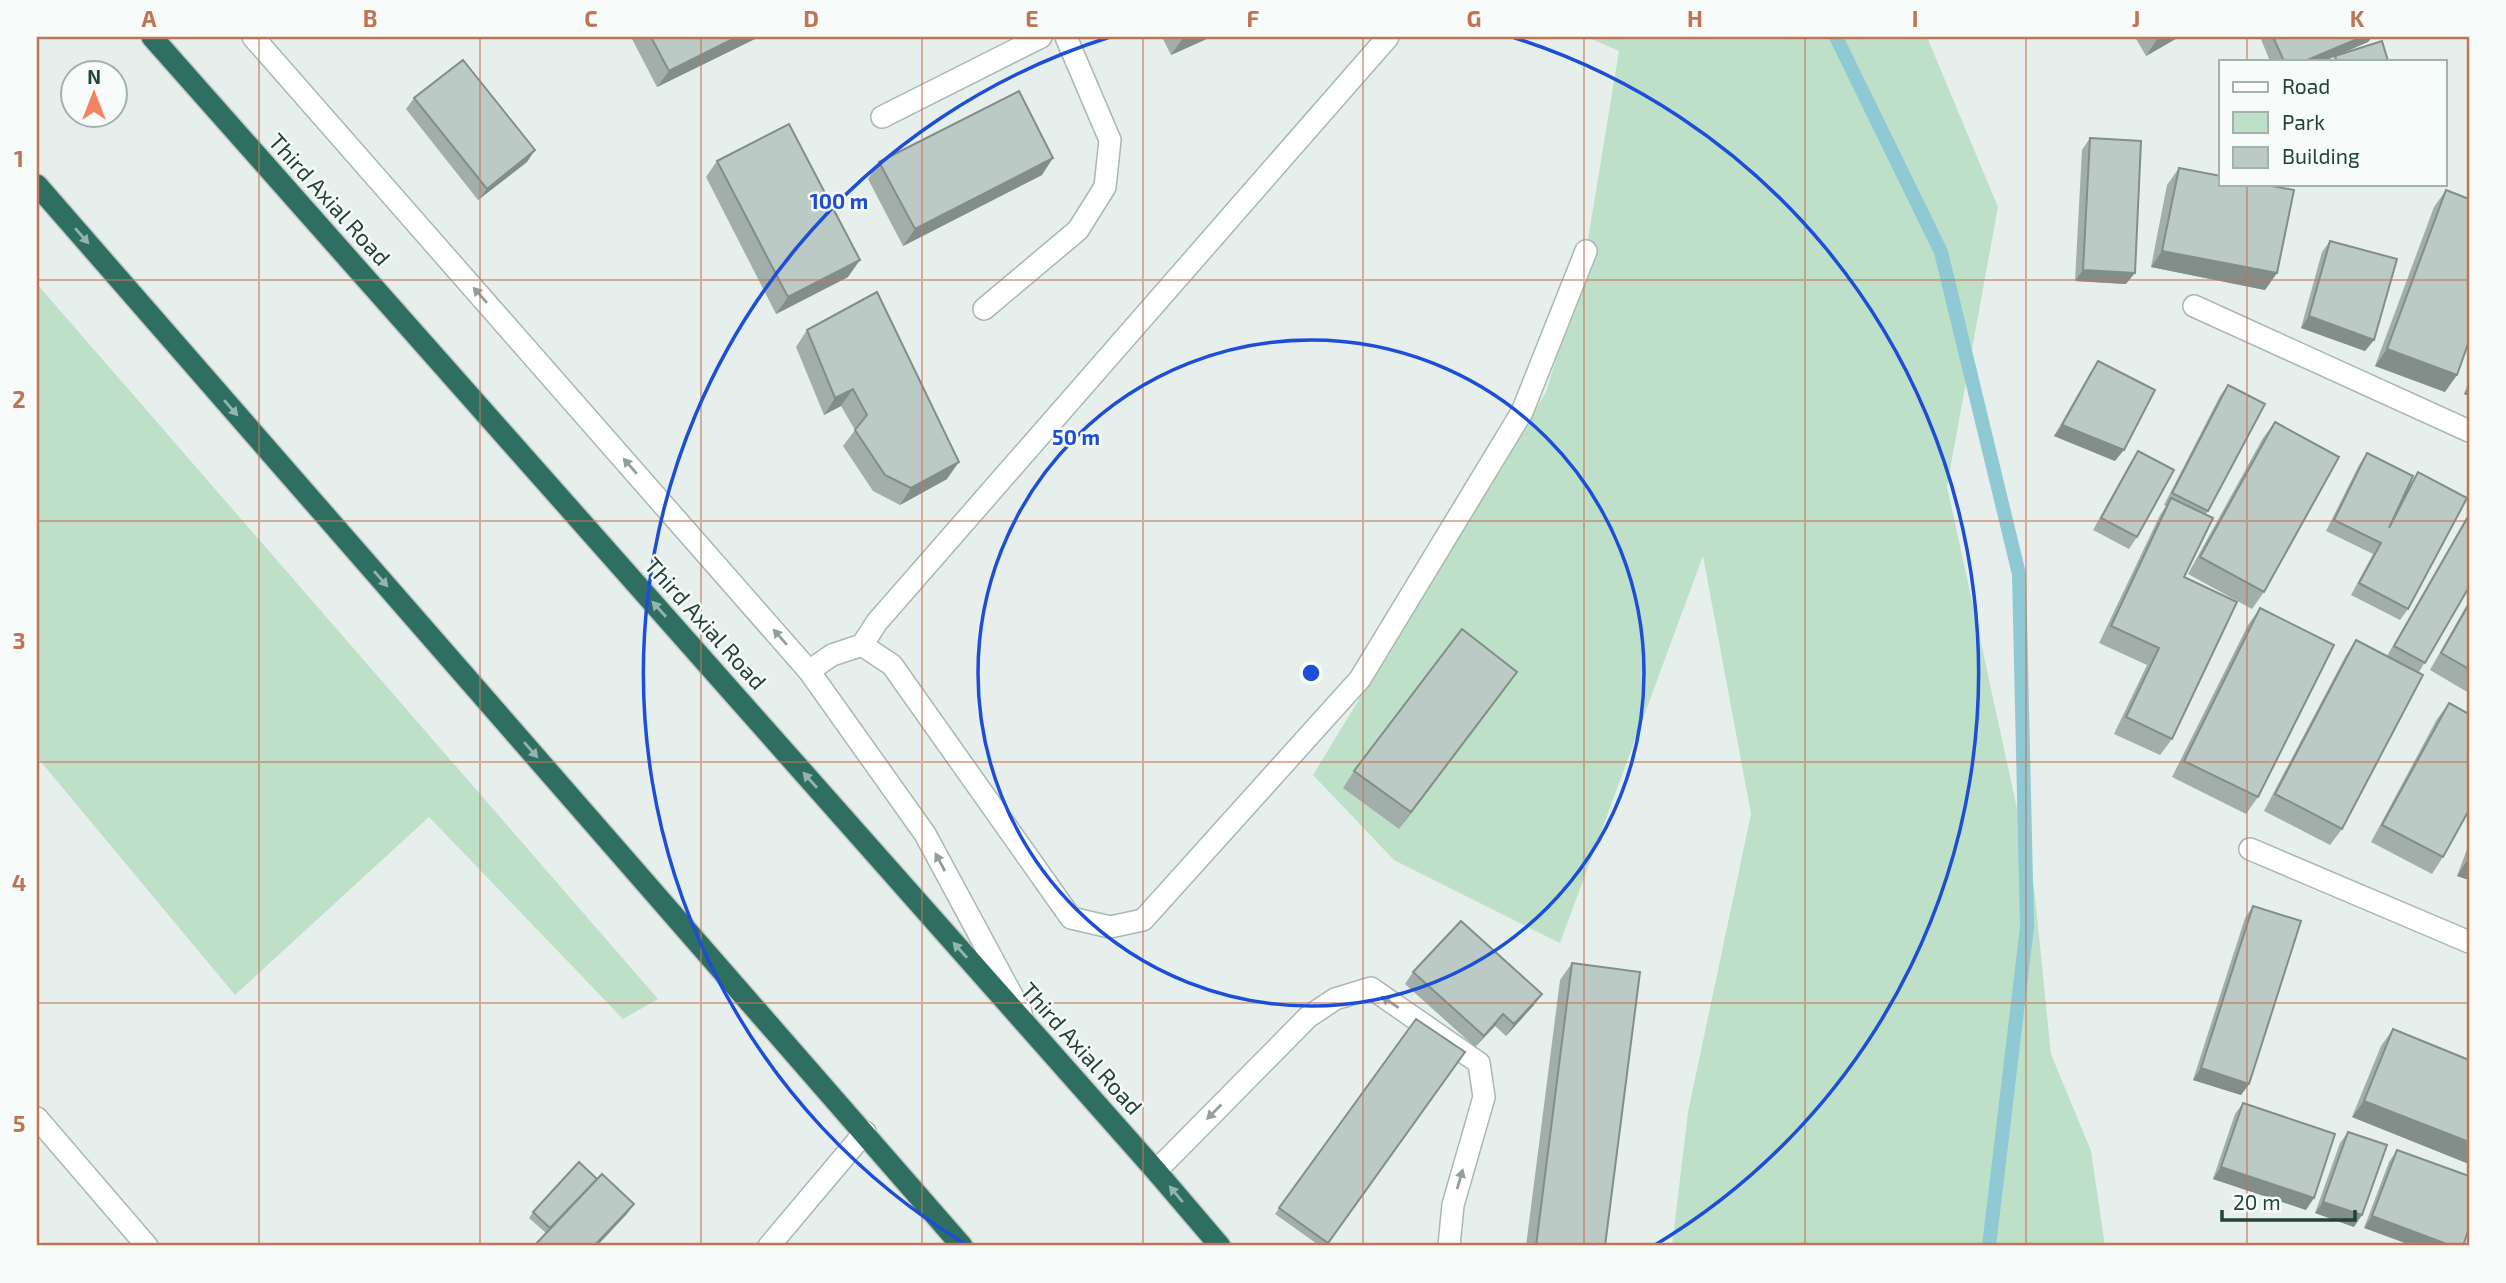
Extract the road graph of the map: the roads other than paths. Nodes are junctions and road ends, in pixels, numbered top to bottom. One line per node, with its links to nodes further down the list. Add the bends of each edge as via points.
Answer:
1 (152, 37): 16 (highway, Third Axial Road, one-way to 1)
2 (253, 37): 13 (street, one-way to 2)
3 (1041, 37): 6 (street)
4 (1066, 37): 10 (street, via 1110,140 1104,187 1078,230)
5 (1388, 37): 12 (street, via 877,622)
6 (882, 117)
7 (37, 185): 18 (highway, one-way to 18)
8 (1586, 251): 12 (street, via 1522,412 1360,679 1143,920 1110,927 1071,918 892,665)
9 (2194, 306): 11 (street)
10 (984, 309)
11 (2469, 432)
12 (862, 646): 13 (street, via 832,655)
13 (809, 671): 16 (street, one-way to 13, via 925,834)
14 (2250, 849): 15 (street)
15 (2469, 942)
16 (1031, 1030): 19 (highway, Third Axial Road)
17 (37, 1118): 20 (street)
18 (865, 1132): 21 (street); 22 (highway)
19 (1156, 1171): 23 (highway, Third Axial Road, one-way to 19); 24 (street, one-way to 19, via 1452,1205 1483,1097 1479,1063 1371,988 1335,999 1308,1017)
20 (148, 1246)
21 (769, 1246)
22 (962, 1246)
23 (1220, 1246)
24 (1449, 1246)

